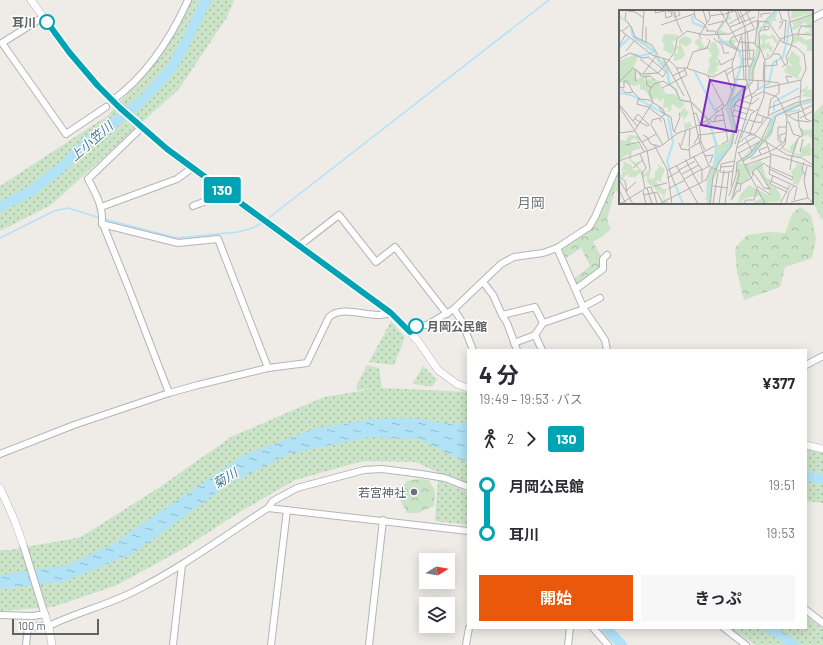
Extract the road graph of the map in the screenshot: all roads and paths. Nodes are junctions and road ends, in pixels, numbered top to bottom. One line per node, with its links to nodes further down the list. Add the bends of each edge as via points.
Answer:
1 (31, 0): 4 (street)
2 (188, 0): 6 (street, via 169,37 140,77)
3 (823, 13): 5 (street)
4 (43, 17): 6 (street, via 76,60); 7 (street, via 2,43 6,50 66,134)
5 (813, 18)
6 (113, 100): 8 (street)
7 (106, 107)
8 (142, 128): 10 (street); 13 (street, via 88,179)
9 (619, 167): 16 (street, via 614,171 588,227)
10 (192, 168): 11 (street); 13 (street, via 177,179)
11 (227, 193): 12 (street); 15 (street)
12 (193, 206)
13 (101, 207): 14 (street)
14 (102, 223): 36 (street, via 178,243 218,238); 38 (street)
15 (299, 246): 23 (street); 24 (street, via 339,215 376,262 395,247)
16 (557, 248): 18 (street, via 514,258 501,264); 19 (street)
17 (607, 255): 19 (street, via 603,259 603,269)
18 (484, 282): 22 (street); 25 (street)
19 (576, 289): 21 (street)
20 (600, 298): 21 (street)
21 (584, 308): 26 (street); 33 (street, via 605,340)
22 (454, 309): 24 (street); 30 (street, via 462,322)
23 (391, 313): 27 (street); 36 (street, via 334,313 329,317 307,363)
24 (447, 314): 27 (street, via 427,325 416,326)
25 (502, 315): 26 (street, via 535,307); 29 (street)
26 (543, 323): 28 (street)
27 (410, 332): 37 (street, via 438,370 457,384)
28 (536, 335): 29 (street); 32 (street)
29 (514, 343): 31 (street)
30 (472, 349)
31 (516, 349)
32 (542, 349)
33 (607, 349)
34 (823, 356): 35 (street)
35 (807, 364)
36 (268, 368): 38 (street)
37 (467, 388)
38 (169, 394): 41 (street, via 74,425)
39 (807, 446): 40 (street)
40 (823, 449)
41 (0, 454)
42 (0, 488): 48 (street)
43 (467, 488): 44 (street, via 446,478 382,469 364,470 297,488 272,502)
44 (268, 508): 45 (street); 49 (street)
45 (287, 510): 46 (street); 63 (street)
46 (383, 520): 47 (street); 64 (street)
47 (467, 530)
48 (23, 544): 51 (street)
49 (182, 565): 54 (street, via 132,592); 62 (street)
50 (807, 611): 53 (street)
51 (44, 613): 52 (street, via 33,616); 61 (street)
52 (0, 615)
53 (823, 623)
54 (53, 624)
55 (41, 626): 60 (street, via 28,627)
56 (468, 629): 65 (street)
57 (570, 629): 66 (street)
58 (594, 629): 67 (street)
59 (725, 629): 68 (street)
60 (26, 645)
61 (52, 645)
62 (173, 645)
63 (271, 645)
64 (369, 645)
65 (466, 645)
66 (568, 645)
67 (608, 645)
68 (746, 645)

